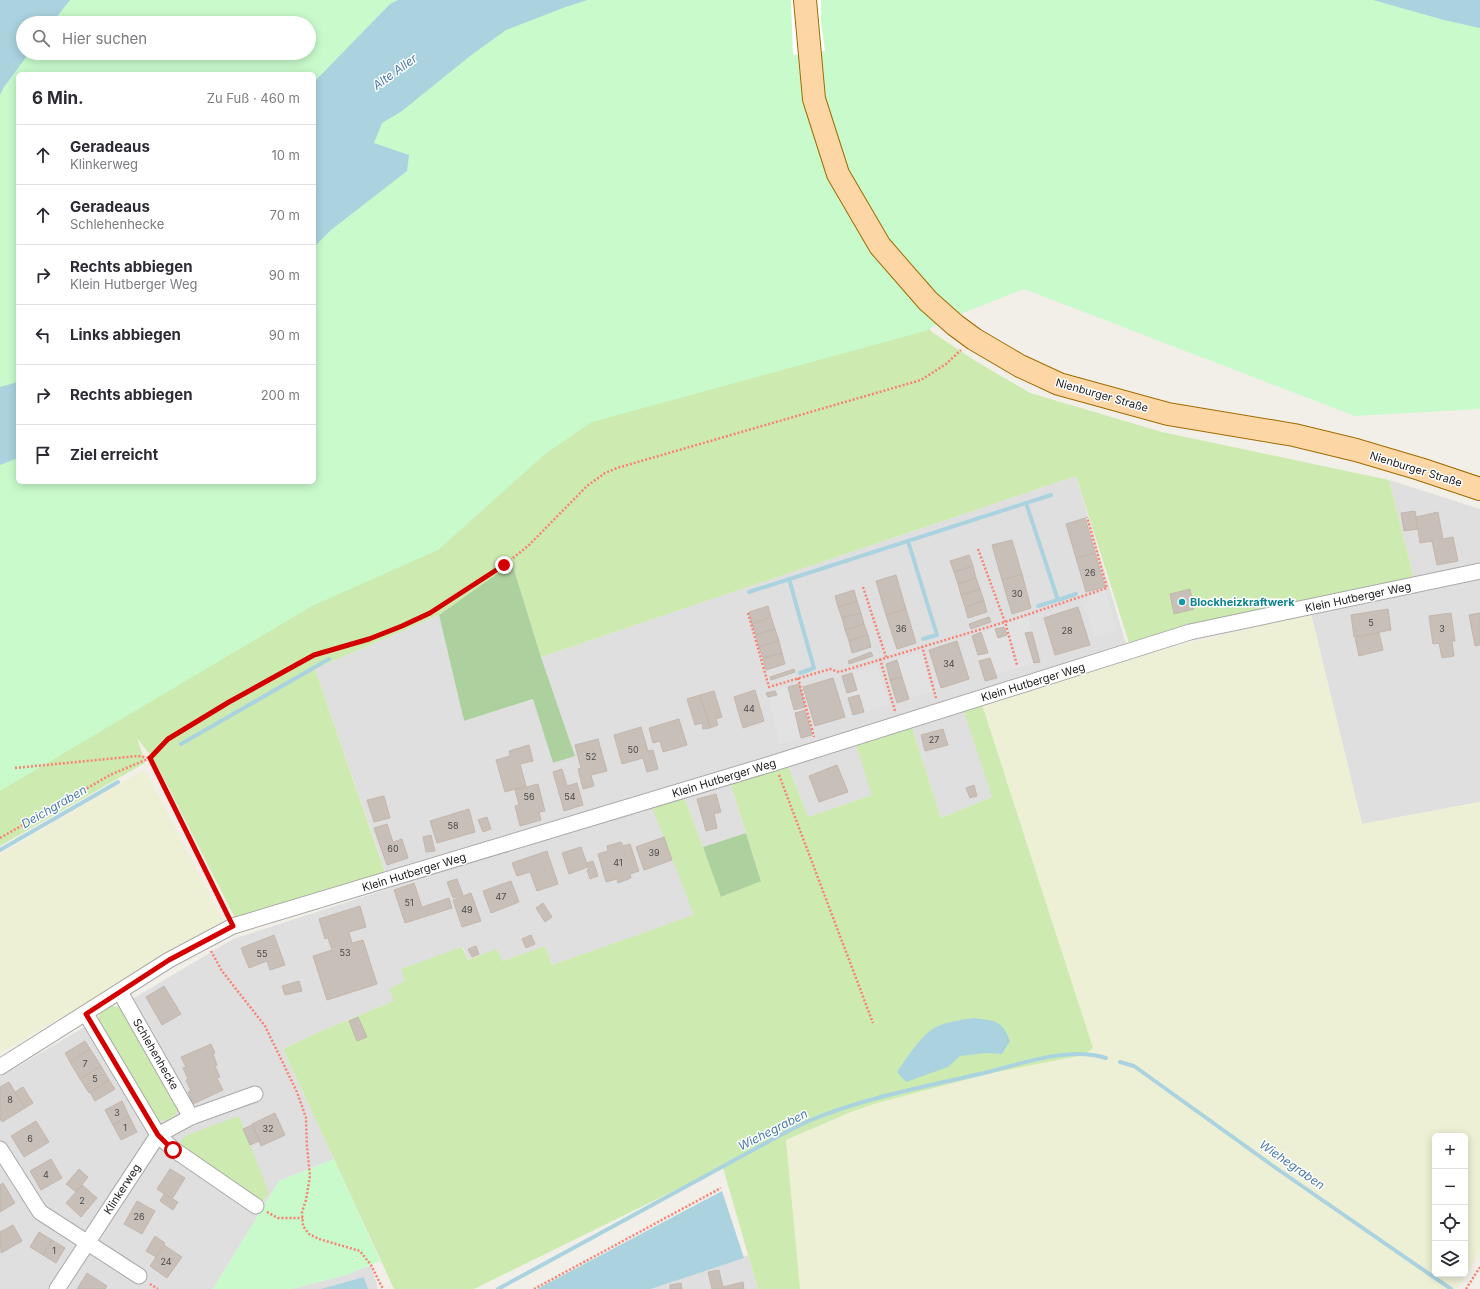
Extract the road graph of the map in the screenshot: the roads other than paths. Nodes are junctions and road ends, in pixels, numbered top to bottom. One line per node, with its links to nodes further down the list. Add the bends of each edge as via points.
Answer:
1 (805, 0): 2 (main road, Nienburger Straße, via 814,99 838,174 880,246 928,301 974,339 1020,366 1059,384 1168,414 1302,437 1413,467)
2 (1480, 489)
3 (1480, 570): 4 (street, Klein Hutberger Weg, via 1190,632 774,763 233,926 169,960)
4 (120, 992): 5 (street, Klein Hutberger Weg); 8 (street, Schlehenhecke)
5 (86, 1014): 6 (street, Klein Hutberger Weg); 9 (street)
6 (0, 1067)
7 (255, 1094): 8 (street, Klinkerweg)
8 (191, 1117): 9 (street, Klinkerweg)
9 (158, 1135): 11 (street, via 173,1150); 12 (street, Klinkerweg)
10 (0, 1149): 12 (street, via 40,1212)
11 (256, 1206)
12 (87, 1242): 13 (street); 14 (street, Klinkerweg)
13 (139, 1276)
14 (57, 1289)

